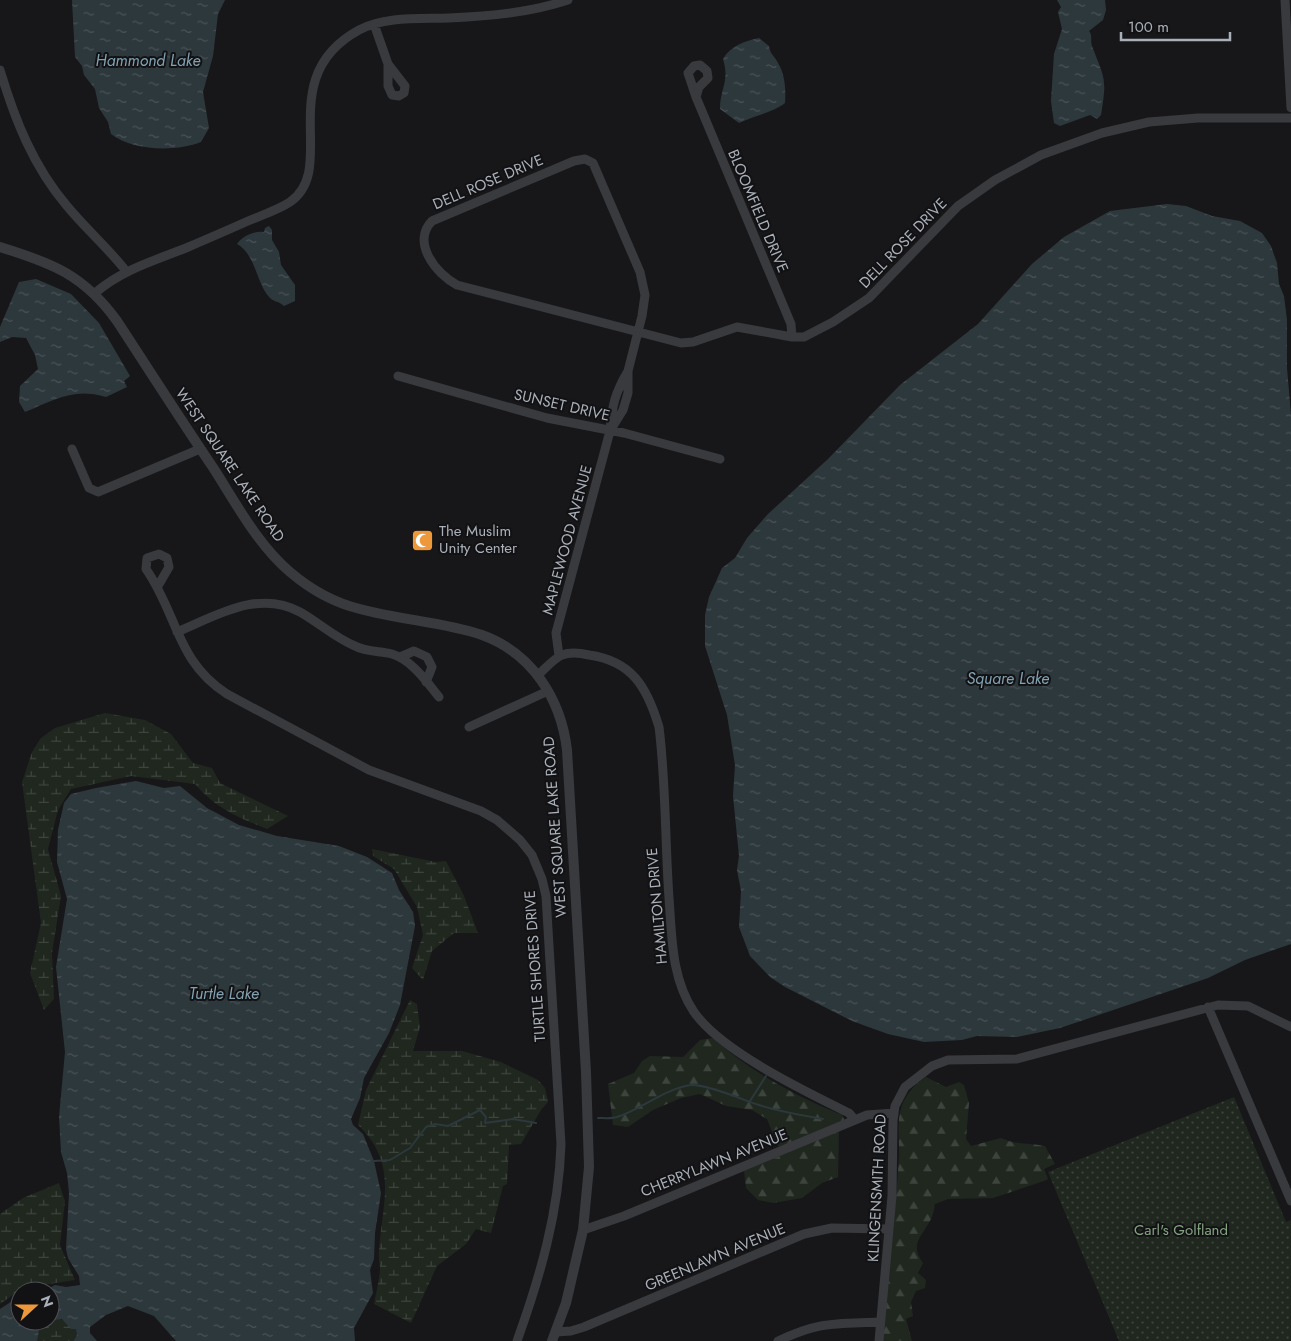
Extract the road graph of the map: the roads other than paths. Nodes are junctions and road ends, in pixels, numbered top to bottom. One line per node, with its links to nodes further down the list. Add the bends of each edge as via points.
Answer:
1 (568, 0): 3 (street, via 508,14)
2 (1285, 0): 7 (street)
3 (374, 24): 4 (street); 11 (street, via 356,32 333,50 316,76 310,106 309,166 305,183 295,197 278,208)
4 (388, 64)
5 (0, 70): 11 (street, via 17,124 36,162 66,205)
6 (696, 97): 14 (street, BLOOMFIELD DRIVE, via 791,324)
7 (1291, 108)
8 (1291, 118): 14 (street, DELL ROSE DRIVE, via 1198,118 1149,122 1102,133 1041,155 995,180 958,206 860,305 815,332)
9 (589, 160): 13 (street, MAPLEWOOD AVENUE, via 596,167 640,272 645,295); 13 (street, DELL ROSE DRIVE, via 574,161 432,221 426,227 424,241 436,269 457,285)
10 (0, 247): 12 (street, WEST SQUARE LAKE ROAD, via 56,266)
11 (126, 271): 12 (street)
12 (95, 293): 18 (street, WEST SQUARE LAKE ROAD)
13 (637, 333): 14 (street, DELL ROSE DRIVE, via 687,342 737,327); 16 (street, MAPLEWOOD AVENUE, via 628,370 628,393 623,410)
14 (792, 337)
15 (398, 376): 16 (street, SUNSET DRIVE, via 547,418)
16 (610, 431): 19 (street, SUNSET DRIVE); 22 (street, MAPLEWOOD AVENUE, via 556,633)
17 (72, 449): 18 (street, via 89,488 98,492)
18 (200, 449): 24 (street, WEST SQUARE LAKE ROAD, via 269,551 306,584 359,609 482,636 510,649)
19 (720, 459)
20 (158, 586): 21 (street, TURTLE SHORES DRIVE)
21 (178, 632): 23 (street, via 245,604 275,604 301,613 357,648); 38 (street, TURTLE SHORES DRIVE, via 200,672 227,694 369,770 490,816 520,840 536,862 546,896 561,1144 560,1182 552,1225)
22 (559, 656): 24 (street); 32 (street, HAMILTON DRIVE, via 578,653 616,661 628,669 654,710 661,750 674,955 680,983 694,1012 718,1036 757,1064 849,1113)
23 (400, 657): 25 (street); 25 (street, via 414,651 427,657 432,667)
24 (538, 675): 26 (street, WEST SQUARE LAKE ROAD)
25 (426, 682): 27 (street)
26 (548, 691): 28 (street); 35 (street, WEST SQUARE LAKE ROAD, via 561,720 567,750 589,1139)
27 (439, 698)
28 (469, 727)
29 (1208, 1007): 30 (street, KLINGENSMITH ROAD, via 1245,1006); 31 (street, KLINGENSMITH ROAD, via 1017,1059 948,1060 932,1066 906,1087); 33 (street)
30 (1291, 1026)
31 (894, 1112): 32 (street); 34 (street, KLINGENSMITH ROAD)
32 (855, 1120): 35 (street, CHERRYLAWN AVENUE)
33 (1291, 1201)
34 (889, 1229): 36 (street, KLINGENSMITH ROAD); 37 (street, GREENLAWN AVENUE, via 832,1228 804,1234 584,1327)
35 (583, 1230): 37 (street, WEST SQUARE LAKE ROAD, via 566,1303)
36 (880, 1322): 39 (street, via 824,1324 805,1328); 40 (street, KLINGENSMITH ROAD)
37 (554, 1336)
38 (518, 1341)
39 (778, 1341)
40 (879, 1341)

